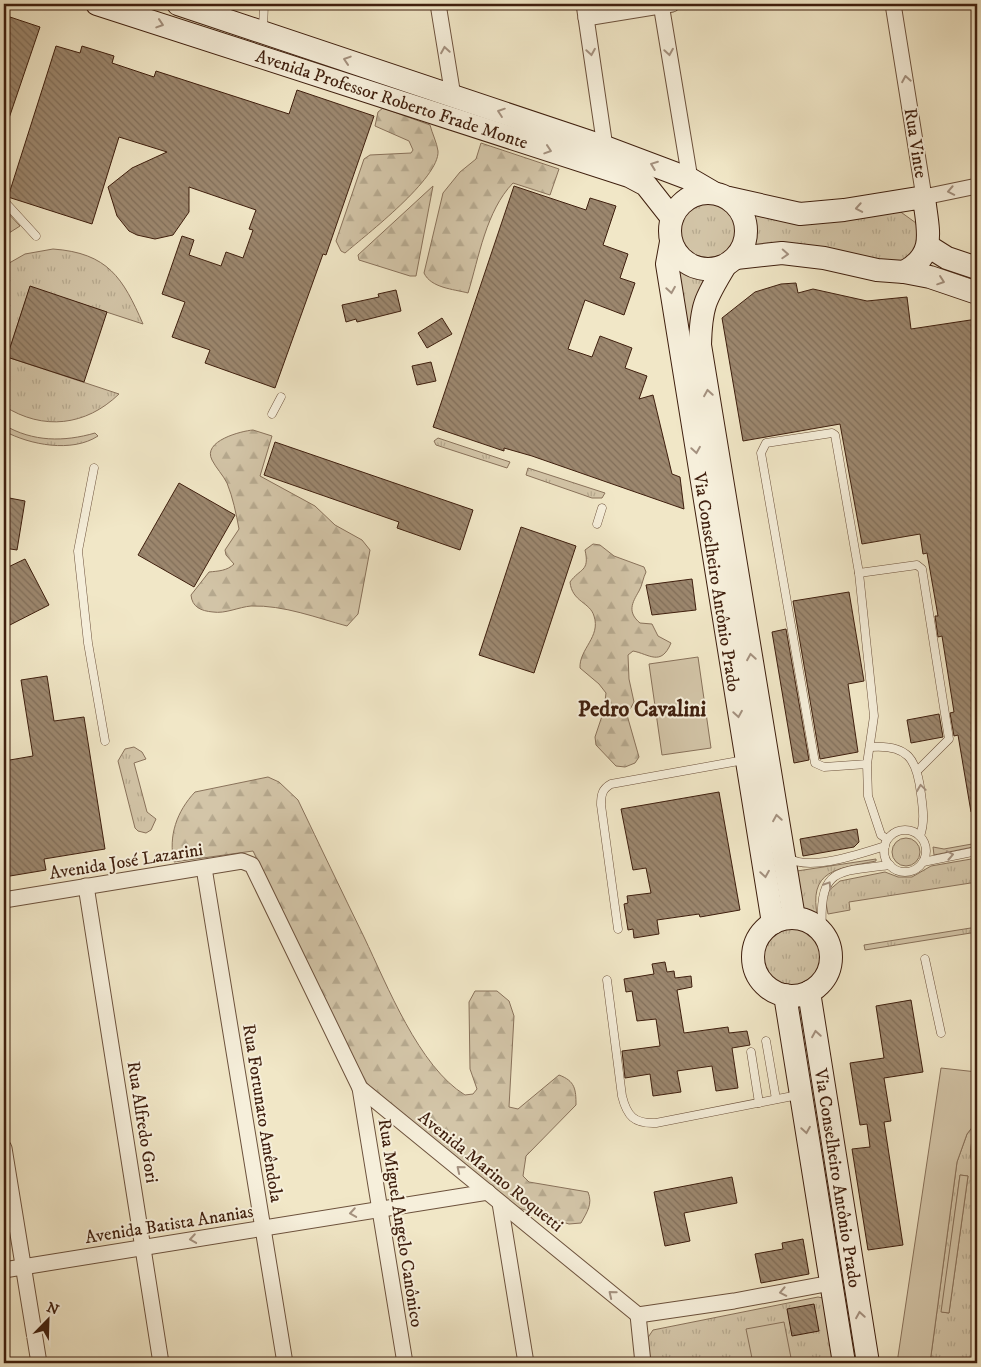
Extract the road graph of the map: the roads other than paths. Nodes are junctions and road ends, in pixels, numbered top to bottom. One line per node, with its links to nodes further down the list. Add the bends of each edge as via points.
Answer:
1 (97, 4): 10 (main road, Avenida Professor Roberto Frade Monte, one-way to 10)
2 (178, 4): 7 (main road, Avenida Professor Roberto Frade Monte)
3 (264, 4): 9 (lane)
4 (438, 4): 11 (street, one-way to 4)
5 (665, 4): 8 (street); 13 (street, one-way to 13)
6 (893, 4): 16 (street, Rua Vinte, one-way to 6)
7 (207, 9): 9 (main road, Avenida Professor Roberto Frade Monte); 10 (street)
8 (585, 11): 12 (street, one-way to 12)
9 (263, 32): 11 (main road, Avenida Professor Roberto Frade Monte, one-way to 9)
10 (218, 42): 19 (main road, Avenida Professor Roberto Frade Monte, one-way to 19, via 628,176 646,185)
11 (453, 96): 12 (main road, Avenida Professor Roberto Frade Monte, one-way to 11)
12 (605, 147): 13 (main road, Avenida Professor Roberto Frade Monte, one-way to 12)
13 (690, 179): 15 (main road, Avenida Professor Roberto Frade Monte)
14 (977, 186): 16 (street, one-way to 16)
15 (721, 196): 18 (main road, one-way to 15, via 800,214); 19 (main road, via 701,193 688,198 678,206); 23 (main road, via 739,207 746,220 746,240)
16 (924, 197): 18 (main road); 21 (main road, Rua Vinte)
17 (4, 202): 20 (lane)
18 (887, 203): 21 (main road, via 910,209)
19 (672, 218): 22 (main road)
20 (36, 236)
21 (928, 236): 24 (main road, via 947,258); 25 (main road, via 918,263)
22 (671, 242): 23 (main road, via 686,263 705,269); 35 (main road, Via Conselheiro Antônio Prado, one-way to 35, via 667,264)
23 (731, 262): 25 (main road, one-way to 25, via 782,253); 41 (main road, Via Conselheiro Antônio Prado, one-way to 23, via 700,344 706,296)
24 (977, 268)
25 (904, 272): 26 (main road, one-way to 26)
26 (977, 293)
27 (281, 396): 28 (lane)
28 (272, 414)
29 (94, 468): 33 (lane, via 78,551 88,643)
30 (602, 508): 31 (lane)
31 (597, 524)
32 (859, 573): 34 (lane, via 874,716); 36 (lane, via 835,435 832,432 766,443 761,453 815,763 824,767); 37 (lane, via 916,565 922,569 949,739)
33 (105, 741)
34 (870, 747): 36 (lane); 37 (lane, via 906,754)
35 (746, 760): 48 (main road, Via Conselheiro Antônio Prado, one-way to 48); 49 (lane, via 606,787 601,805)
36 (867, 764): 39 (lane, via 868,796)
37 (918, 770): 38 (lane, one-way to 37, via 924,812)
38 (920, 836): 39 (lane, via 901,830); 42 (lane, via 926,849)
39 (886, 842): 41 (lane, via 859,855 809,864 795,863); 44 (lane, via 884,856)
40 (977, 851): 42 (lane, one-way to 40)
41 (783, 854): 48 (main road, Via Conselheiro Antônio Prado)
42 (923, 862): 44 (lane, via 905,872)
43 (252, 865): 45 (street, Avenida José Lazarini, via 242,861); 58 (street, Avenida Marino Roquetti)
44 (890, 865): 50 (lane, one-way to 44, via 824,889 835,875 843,871)
45 (204, 868): 46 (street, Avenida José Lazarini); 66 (street, Rua Fortunato Amêndola)
46 (86, 886): 47 (street, Avenida José Lazarini); 67 (street, Rua Alfredo Gori)
47 (4, 900)
48 (783, 920): 50 (main road, via 809,922); 54 (main road, via 763,930 753,951 753,963 764,984)
49 (618, 929)
50 (822, 932): 53 (main road, via 830,947 829,971)
51 (925, 959): 55 (lane)
52 (607, 980): 61 (lane, via 627,1114 645,1124 656,1124)
53 (809, 992): 54 (main road); 79 (main road, Via Conselheiro Antônio Prado, one-way to 53)
54 (785, 995): 59 (main road, Via Conselheiro Antônio Prado)
55 (941, 1033)
56 (766, 1041): 60 (lane)
57 (751, 1052): 61 (lane)
58 (360, 1088): 63 (street, Avenida Marino Roquetti, one-way to 58); 65 (street, Rua Miguel Angelo Canônico)
59 (801, 1095): 60 (lane); 70 (main road, Via Conselheiro Antônio Prado, one-way to 70)
60 (776, 1099): 61 (lane)
61 (759, 1103)
62 (4, 1148): 68 (street)
63 (488, 1192): 64 (street, Avenida Marino Roquetti); 65 (street, Avenida Batista Ananias)
64 (500, 1203): 71 (street, Avenida Marino Roquetti, one-way to 64); 76 (street)
65 (380, 1209): 66 (street, Avenida Batista Ananias, one-way to 66); 75 (street, Rua Miguel Angelo Canônico)
66 (263, 1228): 67 (street, Avenida Batista Ananias, one-way to 67); 74 (street, Rua Fortunato Amêndola)
67 (143, 1247): 68 (street, Avenida Batista Ananias); 73 (street, Rua Alfredo Gori)
68 (24, 1267): 69 (street, Avenida Batista Ananias); 72 (street)
69 (4, 1270)
70 (831, 1283): 71 (street, one-way to 71); 78 (main road, Via Conselheiro Antônio Prado)
71 (638, 1315): 77 (street)
72 (39, 1363)
73 (161, 1363)
74 (285, 1363)
75 (404, 1363)
76 (526, 1363)
77 (643, 1363)
78 (844, 1363)
79 (868, 1363)

